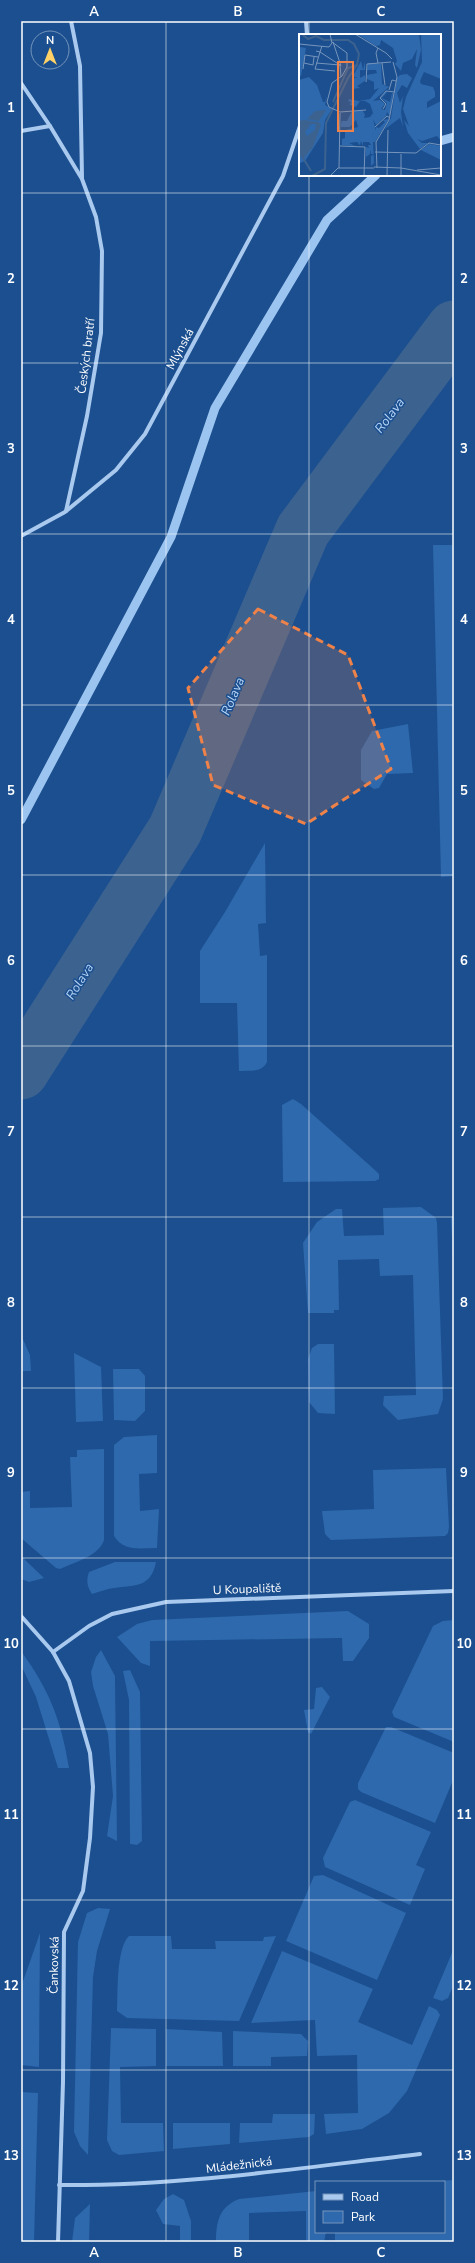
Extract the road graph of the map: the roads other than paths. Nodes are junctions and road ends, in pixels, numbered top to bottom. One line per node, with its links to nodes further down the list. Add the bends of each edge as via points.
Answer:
1 (71, 21): 8 (street, Českých bratří, via 80,66)
2 (306, 21): 3 (street)
3 (307, 34)
4 (21, 83): 5 (street, Českých bratří)
5 (50, 126): 7 (street); 8 (street, Českých bratří)
6 (299, 129): 9 (street, Mlýnská, via 283,176 146,434 116,470)
7 (21, 131)
8 (82, 179): 9 (street, Českých bratří, via 96,217 102,251 101,333 88,416)
9 (65, 512): 10 (street, Mlýnská)
10 (21, 536)
11 (454, 1591): 13 (street, U Koupaliště, via 166,1602 112,1614)
12 (21, 1616): 13 (street, Čankovská)
13 (53, 1652): 15 (street, Čankovská, via 69,1681 82,1718 90,1753 93,1787 83,1891 64,1932)
14 (420, 2154): 15 (street, Mládežnická, via 197,2180 110,2186)
15 (60, 2185): 16 (street, Čankovská)
16 (58, 2242)

